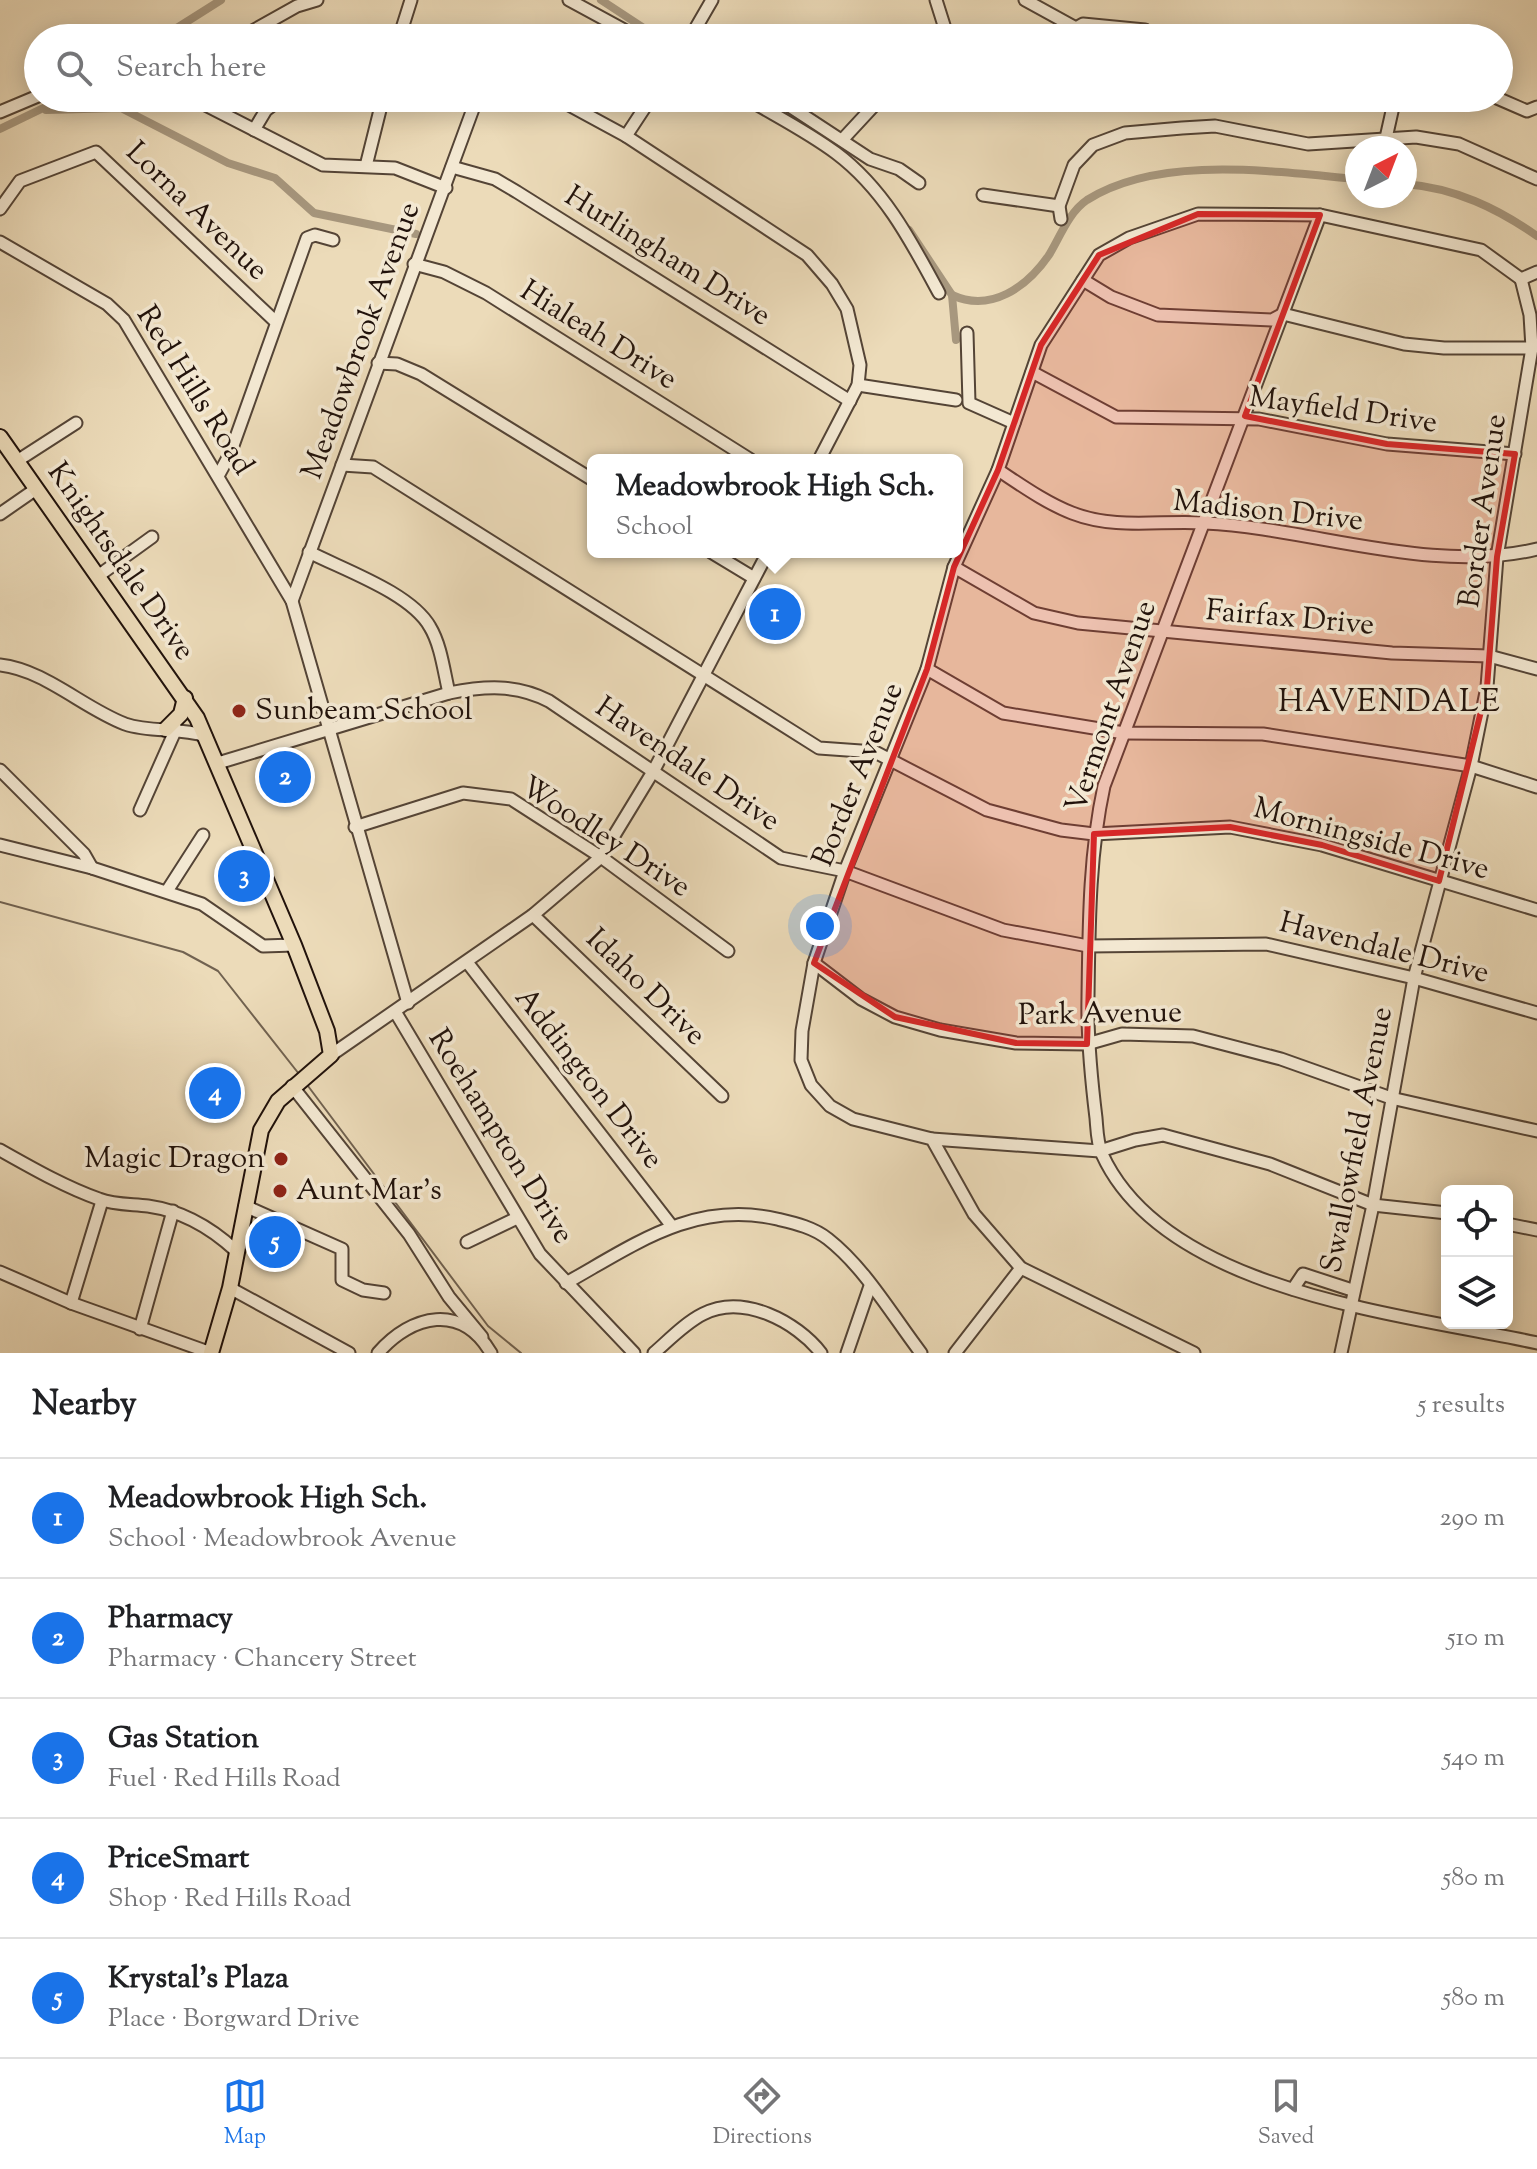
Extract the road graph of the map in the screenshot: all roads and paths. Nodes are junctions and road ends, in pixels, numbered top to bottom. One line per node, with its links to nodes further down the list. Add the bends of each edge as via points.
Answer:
1 (317, 0): 7 (street)
2 (411, 0): 8 (street)
3 (569, 0): 9 (street)
4 (712, 0): 10 (street)
5 (936, 0): 11 (street)
6 (1025, 0): 12 (street)
7 (265, 24)
8 (403, 24)
9 (613, 24)
10 (698, 24)
11 (944, 24)
12 (1061, 24)
13 (24, 102): 16 (street)
14 (1513, 105): 15 (street, via 1527,111)
15 (1537, 107)
16 (0, 112)
17 (219, 112): 27 (street)
18 (265, 112): 27 (street)
19 (380, 112): 33 (street)
20 (472, 112): 34 (street, Meadowbrook Avenue)
21 (582, 112): 28 (street)
22 (642, 112): 28 (street)
23 (769, 112): 49 (street, via 837,154 873,187 906,232)
24 (800, 112): 31 (street)
25 (868, 112): 31 (street)
26 (1392, 112): 29 (street)
27 (254, 130): 33 (street, via 323,165)
28 (626, 136): 56 (street, via 807,255 847,309 860,365)
29 (1386, 136)
30 (1417, 137): 35 (street, via 1459,144)
31 (843, 139): 36 (street)
32 (1345, 141): 39 (street, via 1308,144 1215,126 1125,133 1082,154)
33 (366, 166): 37 (street, via 395,168)
34 (452, 167): 37 (street, Meadowbrook Avenue); 58 (street, Hurlingham Drive, via 495,179)
35 (1537, 179)
36 (919, 183)
37 (446, 188): 45 (street, Meadowbrook Avenue)
38 (983, 195): 39 (street)
39 (1059, 206): 42 (street)
40 (0, 209): 51 (street, Lorna Avenue, via 20,181 96,152)
41 (1320, 215): 47 (street, via 1481,250); 48 (street, Border Avenue, via 1198,214 1113,246 1099,255); 50 (street, Vermont Avenue)
42 (1061, 219)
43 (333, 240): 51 (street, via 309,236)
44 (0, 242): 69 (street, Red Hills Road, via 107,304 124,320)
45 (414, 264): 54 (street, Meadowbrook Avenue); 63 (street, Hialeah Drive, via 486,293)
46 (1537, 272): 47 (street)
47 (1521, 279): 53 (street, Border Avenue)
48 (1083, 280): 50 (street, via 1158,315 1272,320); 55 (street, Border Avenue, via 1041,345)
49 (939, 293)
50 (1283, 314): 53 (street, via 1404,344); 59 (street, Vermont Avenue)
51 (276, 322): 69 (street)
52 (967, 333): 61 (street, via 969,403)
53 (1532, 348): 65 (street, Border Avenue)
54 (378, 363): 67 (street, Meadowbrook Avenue); 70 (street, via 421,374)
55 (1032, 372): 59 (street, Mayfield Drive, via 1116,417); 61 (street, Border Avenue)
56 (858, 385): 57 (street); 58 (street)
57 (956, 400)
58 (850, 401): 64 (street)
59 (1243, 421): 65 (street, Mayfield Drive, via 1259,419 1387,444); 73 (street, Vermont Avenue)
60 (76, 423): 66 (street)
61 (1014, 423): 68 (street, Border Avenue)
62 (0, 437): 66 (main road, Knightsdale Drive)
63 (741, 454)
64 (822, 454)
65 (1515, 454): 78 (street, Border Avenue)
66 (17, 461): 71 (main road, Knightsdale Drive)
67 (342, 465): 77 (street, Meadowbrook Avenue); 91 (street, Morningside Drive, via 373,467)
68 (998, 470): 73 (street, Madison Drive, via 1072,513 1135,525); 75 (street, Border Avenue)
69 (218, 476): 85 (street, Red Hills Road)
70 (587, 476)
71 (36, 489): 72 (street); 83 (main road, Knightsdale Drive)
72 (0, 514)
73 (1204, 523): 78 (street, Madison Drive); 86 (street, Vermont Avenue)
74 (152, 537): 83 (street)
75 (963, 547)
76 (1537, 549): 78 (street, Madison Drive)
77 (309, 552): 85 (street, Meadowbrook Avenue); 92 (street, via 382,588 422,616 431,627)
78 (1497, 557): 87 (street, Border Avenue)
79 (721, 558): 84 (street)
80 (765, 558): 84 (street)
81 (958, 558): 82 (street, Border Avenue)
82 (954, 567): 86 (street, Fairfax Drive, via 1034,613 1078,623); 89 (street, Border Avenue)
83 (98, 576): 93 (main road, Knightsdale Drive)
84 (754, 578): 91 (street)
85 (292, 601): 95 (street, Red Hills Road)
86 (1163, 630): 87 (street, Fairfax Drive, via 1392,653); 96 (street, Vermont Avenue)
87 (1489, 656): 90 (street, Fairfax Drive); 100 (street, Swallowfield Avenue)
88 (0, 665): 94 (street, via 28,673 129,725)
89 (927, 669): 96 (street, via 1003,713); 98 (street, Border Avenue)
90 (1537, 669)
91 (703, 672): 98 (street, Morningside Drive, via 819,748 875,752); 102 (street)
92 (449, 693): 95 (street, Havendale Drive); 102 (street, Havendale Drive, via 486,686 537,695)
93 (185, 698): 94 (main road); 97 (main road, Knightsdale Drive)
94 (171, 729): 97 (street); 104 (street)
95 (327, 729): 99 (street, Havendale Drive); 105 (street, Red Hills Road)
96 (1124, 733): 100 (street, via 1263,734); 106 (street, Vermont Avenue, via 1104,786)
97 (206, 736): 99 (main road)
98 (893, 759): 106 (street, Morningside Drive, via 987,810); 111 (street, Border Avenue)
99 (218, 763): 116 (main road)
100 (1471, 766): 103 (street); 112 (street, Swallowfield Avenue)
101 (0, 770): 110 (street)
102 (654, 770): 109 (street); 111 (street, Havendale Drive, via 781,858)
103 (1537, 787)
104 (140, 810)
105 (355, 827): 109 (street, Woodley Drive, via 463,793 489,795 511,799); 122 (street, Red Hills Road)
106 (1094, 834): 112 (street, Morningside Drive, via 1230,827 1322,845); 117 (street, Vermont Avenue)
107 (203, 835): 113 (street)
108 (0, 845): 110 (street)
109 (601, 857): 115 (street); 118 (street, Woodley Drive)
110 (92, 868): 113 (street)
111 (845, 871): 117 (street, Havendale Drive, via 1003,930); 120 (street, Border Avenue)
112 (1439, 881): 114 (street, Morningside Drive); 121 (street, Swallowfield Avenue)
113 (167, 891): 116 (street, via 220,914 263,946)
114 (1537, 910)
115 (533, 915): 119 (street); 128 (street, Idaho Drive)
116 (294, 945): 126 (main road)
117 (1088, 946): 121 (street, Havendale Drive, via 1266,944); 125 (street, Vermont Avenue)
118 (728, 951)
119 (467, 962): 122 (street); 140 (street, Addington Drive)
120 (814, 963): 125 (street, Park Avenue, via 895,1017 1016,1043); 131 (street, Border Avenue, via 801,1060 811,1085 830,1106 853,1119)
121 (1414, 978): 124 (street, Havendale Drive); 129 (street, Swallowfield Avenue)
122 (408, 1003): 123 (street)
123 (396, 1013): 126 (street); 139 (street, Roehampton Drive)
124 (1537, 1013)
125 (1087, 1044): 129 (street, Park Avenue, via 1122,1034 1193,1036 1281,1059); 133 (street, Vermont Avenue)
126 (331, 1055): 127 (main road)
127 (293, 1086): 136 (main road, via 261,1130); 156 (street)
128 (722, 1096)
129 (1391, 1098): 130 (street, Park Avenue); 135 (street, Swallowfield Avenue)
130 (1537, 1131)
131 (932, 1139): 133 (street, Border Avenue); 145 (street, via 974,1214)
132 (0, 1150): 134 (street)
133 (1100, 1151): 135 (street, via 1152,1136 1198,1142); 150 (street, Vermont Avenue, via 1151,1221 1228,1263)
134 (102, 1201): 137 (street); 153 (street)
135 (1373, 1205): 138 (street); 151 (street, Swallowfield Avenue)
136 (245, 1206): 144 (main road); 152 (street, via 344,1251 342,1280)
137 (173, 1211): 144 (street, via 213,1230); 155 (street)
138 (1441, 1212)
139 (517, 1218): 143 (street); 147 (street, Roehampton Drive)
140 (671, 1225): 147 (street); 148 (street, via 721,1214 801,1225 826,1237)
141 (1513, 1225): 142 (street)
142 (1537, 1230)
143 (467, 1242)
144 (235, 1250): 149 (main road)
145 (1021, 1268): 167 (street); 168 (street)
146 (0, 1272): 153 (street)
147 (566, 1283): 162 (street, Roehampton Drive)
148 (870, 1286): 165 (street); 166 (street)
149 (230, 1288): 158 (main road); 159 (street)
150 (1293, 1289): 151 (street, via 1303,1274); 154 (street, Vermont Avenue)
151 (1352, 1290): 154 (street, Swallowfield Avenue)
152 (384, 1293)
153 (71, 1303): 155 (street)
154 (1348, 1306): 157 (street, Vermont Avenue); 169 (street, Swallowfield Avenue)
155 (140, 1329): 158 (street)
156 (482, 1337): 160 (street, via 457,1319 439,1319 405,1327); 161 (street)
157 (1537, 1343)
158 (211, 1353)
159 (349, 1353)
160 (378, 1353)
161 (491, 1353)
162 (634, 1353)
163 (654, 1353): 164 (street, via 692,1320 723,1308 789,1323)
164 (821, 1353)
165 (847, 1353)
166 (921, 1353)
167 (955, 1353)
168 (1194, 1353)
169 (1341, 1353)

